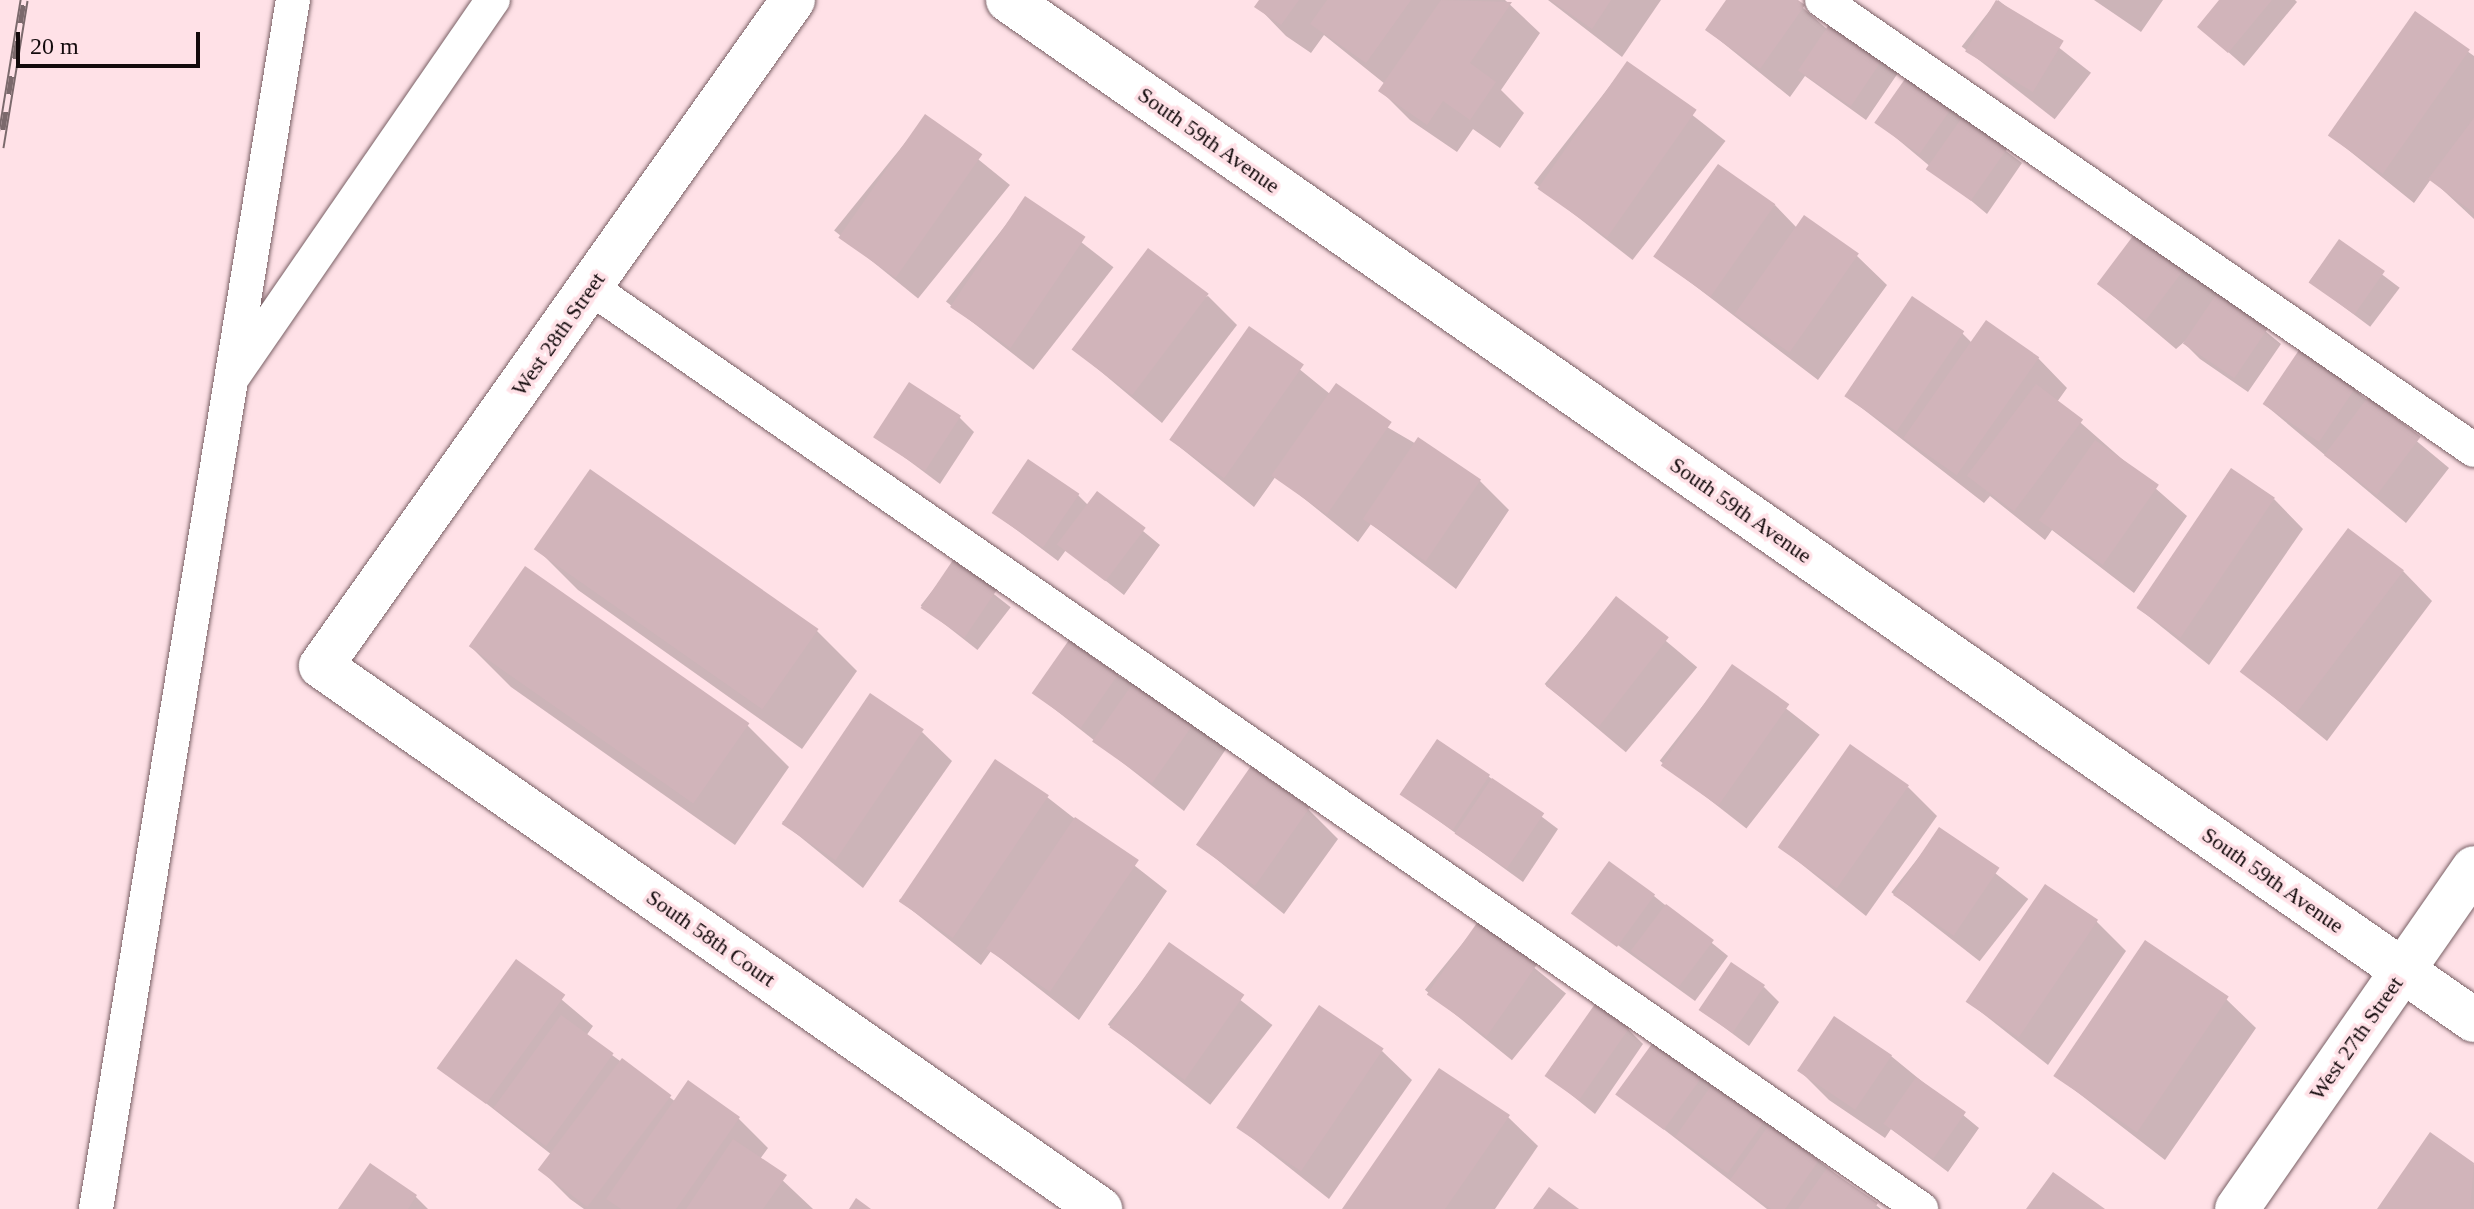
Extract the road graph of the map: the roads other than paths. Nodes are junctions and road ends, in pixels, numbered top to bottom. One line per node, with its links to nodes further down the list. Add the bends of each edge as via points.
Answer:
1 (293, 0): 7 (lane)
2 (493, 0): 7 (lane)
3 (793, 0): 6 (street, West 28th Street)
4 (1008, 0): 11 (street, South 59th Avenue)
5 (1822, 0): 8 (lane)
6 (591, 288): 9 (street, West 28th Street); 15 (lane)
7 (227, 384): 13 (lane)
8 (2474, 450)
9 (321, 666): 14 (street, South 58th Court)
10 (2474, 868): 11 (street, West 27th Street)
11 (2403, 970): 12 (street, South 59th Avenue); 16 (street, West 27th Street)
12 (2474, 1020)
13 (96, 1209)
14 (1100, 1209)
15 (1921, 1209)
16 (2237, 1209)

